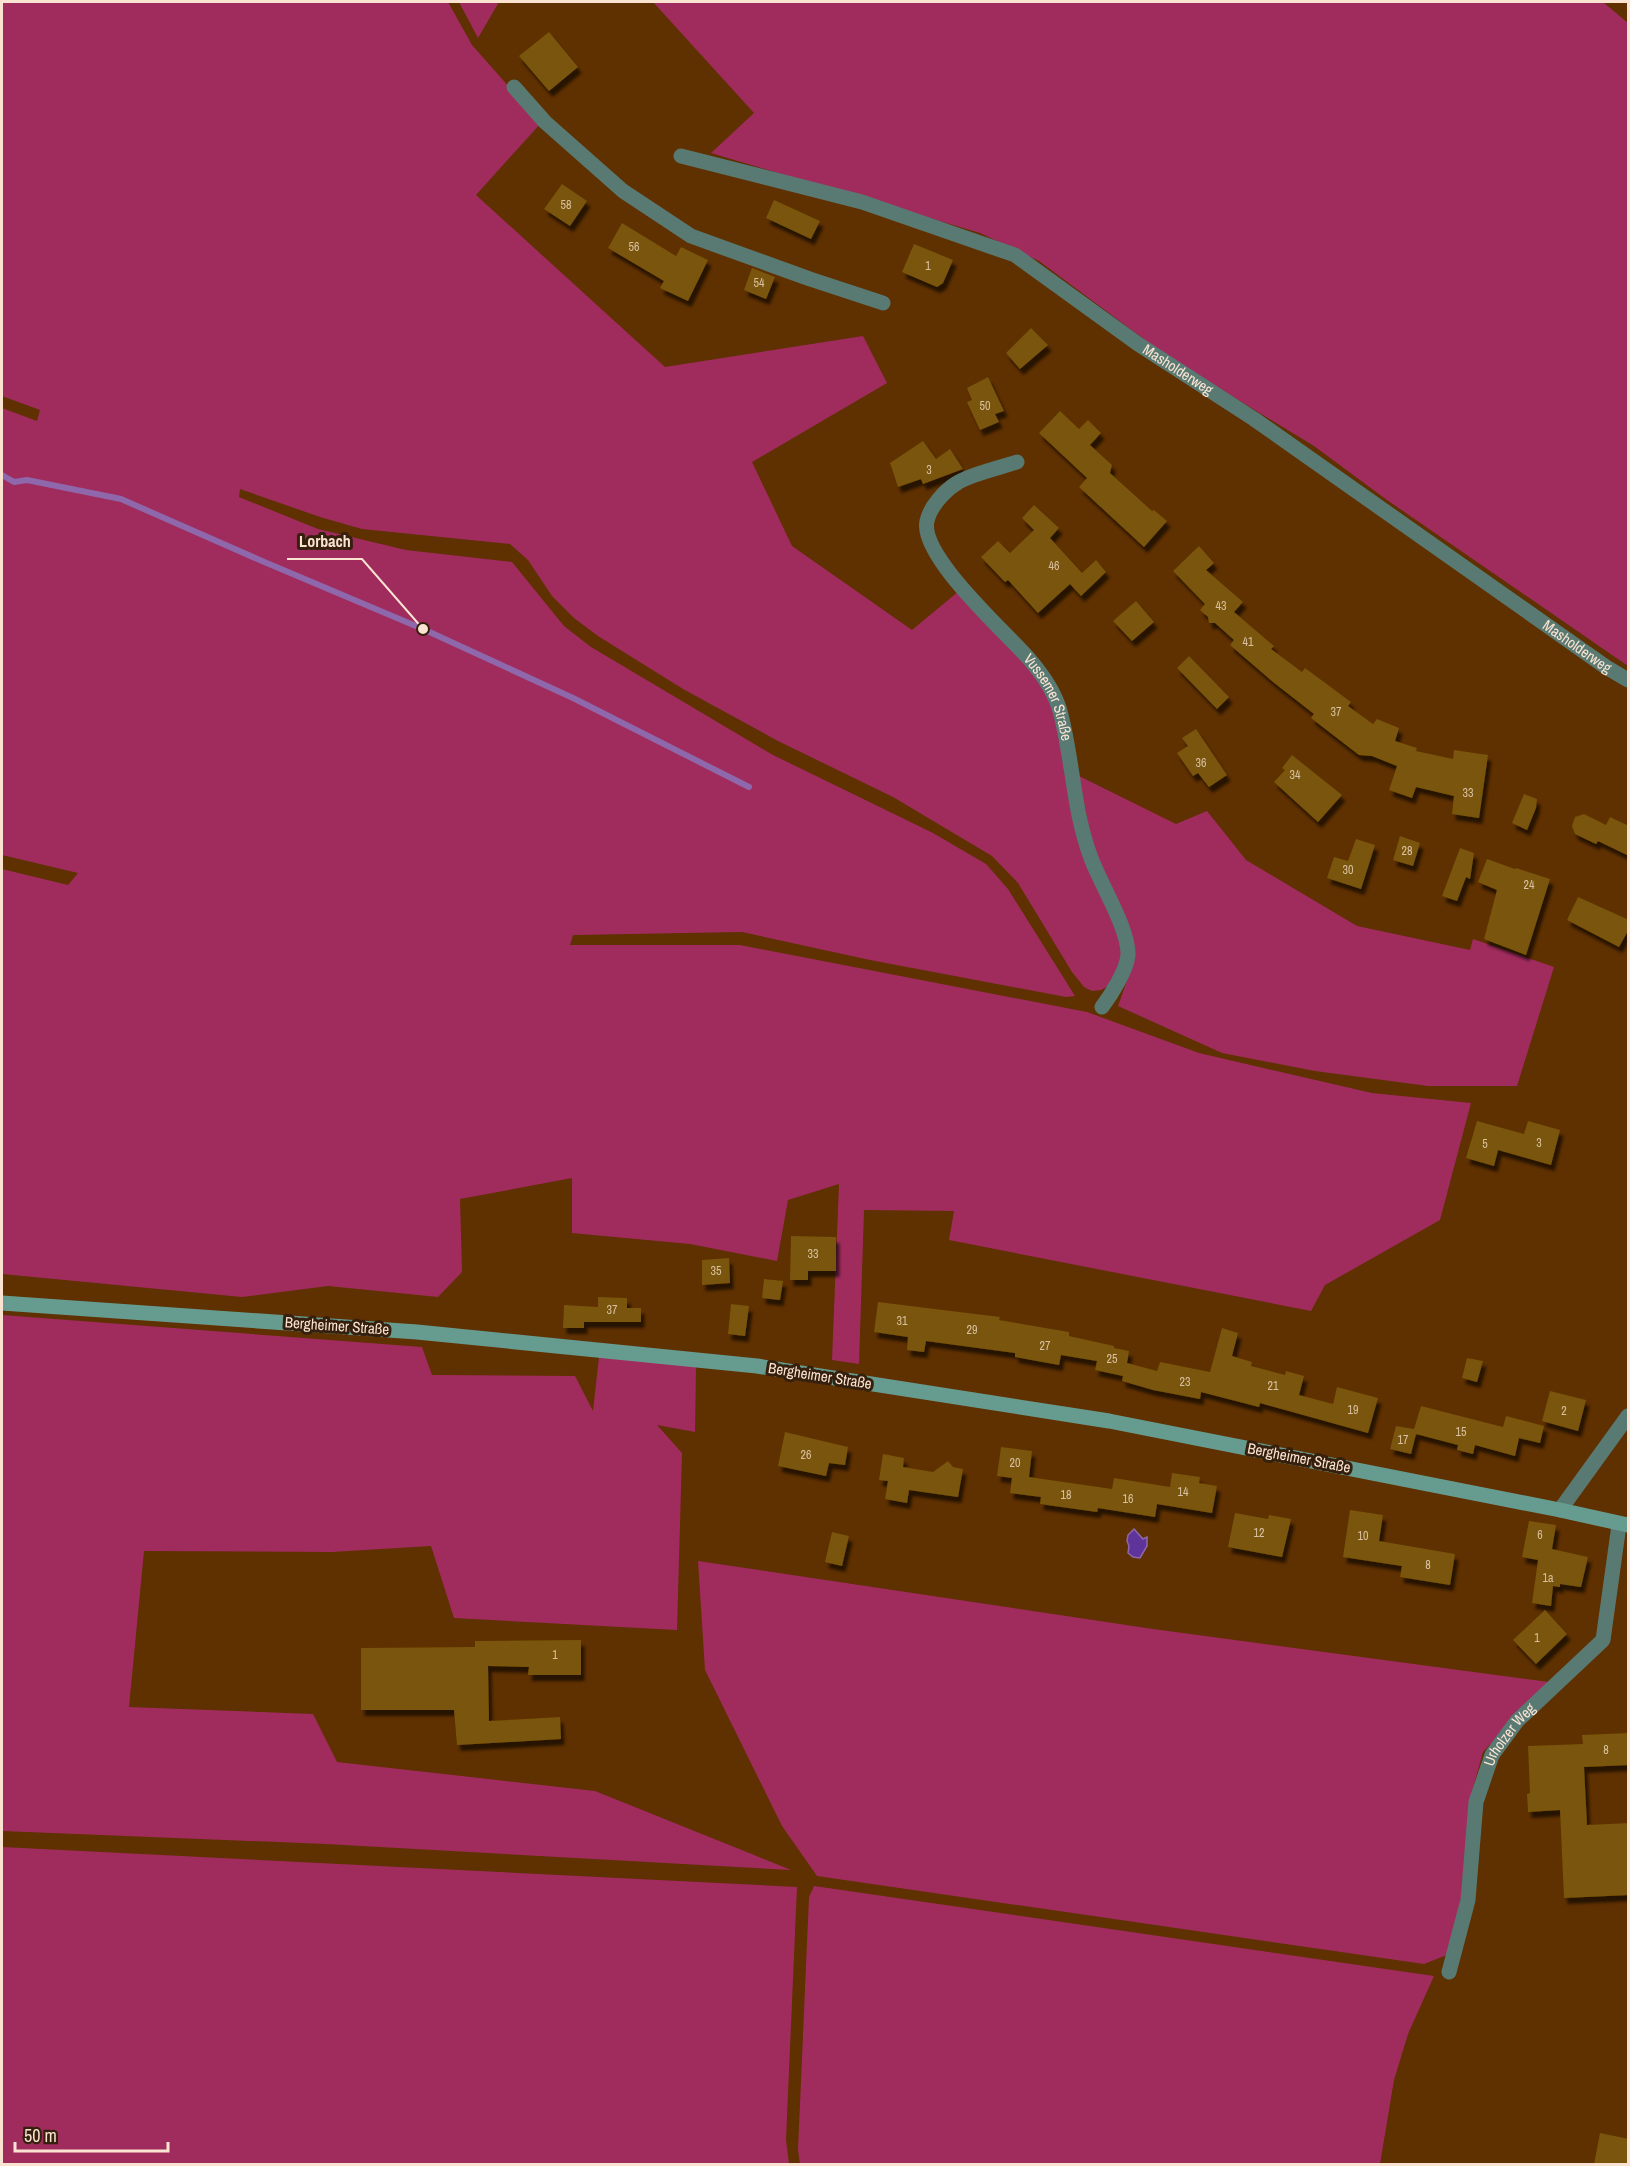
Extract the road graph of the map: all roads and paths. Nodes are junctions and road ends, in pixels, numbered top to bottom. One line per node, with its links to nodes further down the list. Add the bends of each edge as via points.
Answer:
1 (514, 87): 3 (street, via 545,122 623,191 691,236)
2 (681, 156): 5 (street, Masholderweg, via 862,202 1015,255 1138,344 1254,419)
3 (883, 303)
4 (1017, 462): 6 (street, Vussemer Straße, via 957,483 932,507 926,523 928,541 962,588 1040,673 1059,709 1090,856 1123,930 1128,955 1116,988)
5 (1629, 680)
6 (1102, 1007)
7 (2, 1303): 9 (street, Bergheimer Straße, via 417,1332 757,1366 1109,1421)
8 (1629, 1416): 9 (street)
9 (1560, 1510): 10 (street, Bergheimer Straße)
10 (1624, 1525): 11 (street, Urholzer Weg, via 1603,1640 1518,1721 1492,1755 1476,1802 1468,1900)
11 (1449, 1972)

